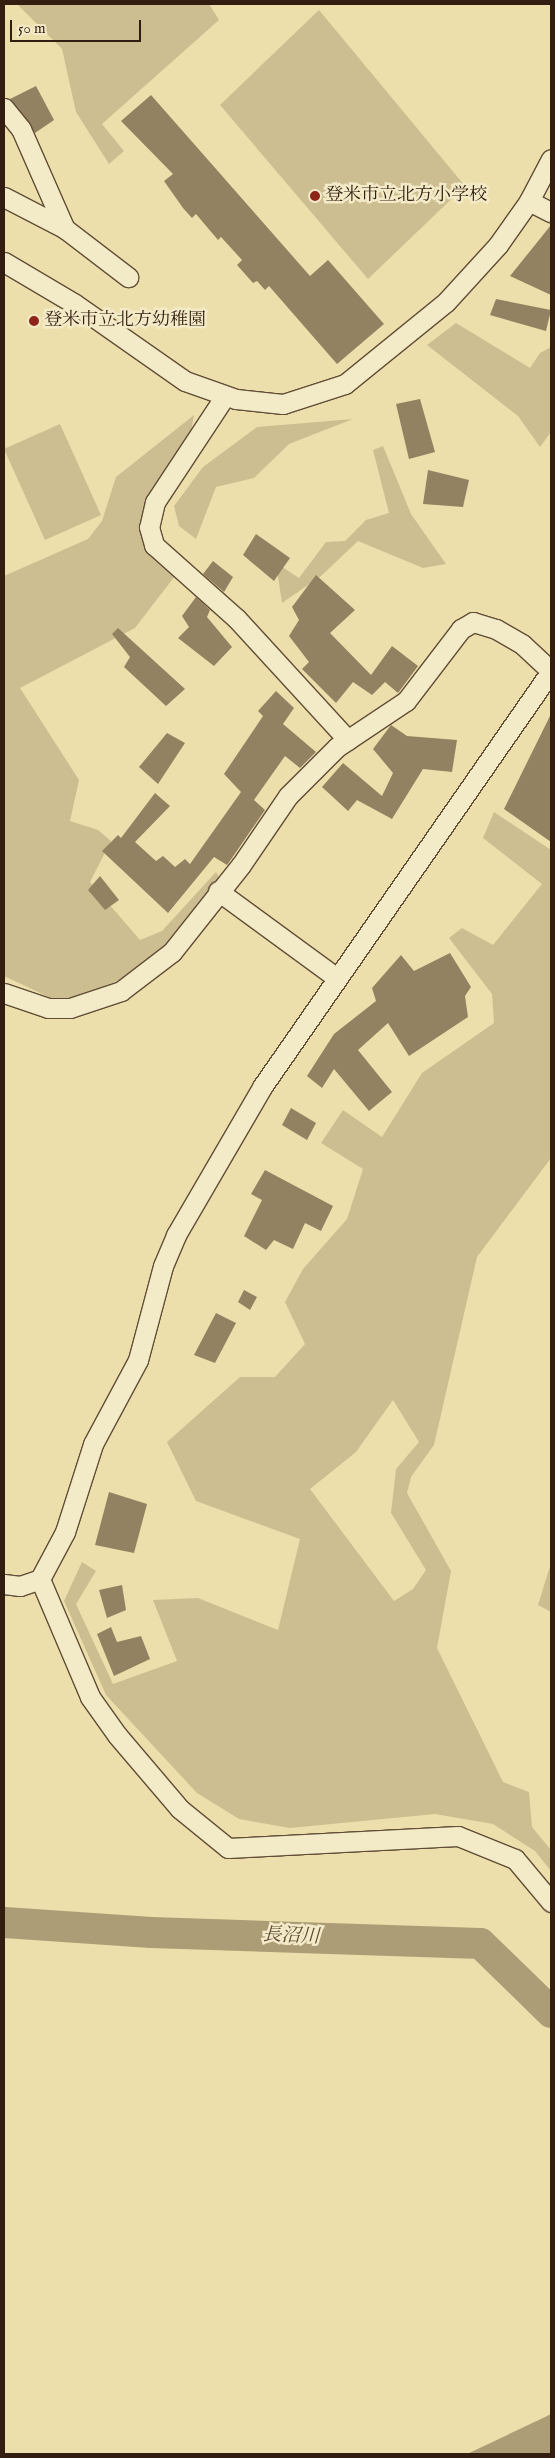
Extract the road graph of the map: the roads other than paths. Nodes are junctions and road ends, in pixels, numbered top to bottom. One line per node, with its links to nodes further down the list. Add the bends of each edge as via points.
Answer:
1 (4, 108): 6 (street, via 21,129)
2 (551, 159): 4 (street)
3 (4, 197): 6 (street)
4 (530, 202): 5 (street); 9 (street, via 498,245 446,302 345,384 283,404)
5 (551, 212)
6 (65, 229): 8 (street)
7 (4, 262): 9 (street, via 75,304 160,367)
8 (128, 278)
9 (226, 396): 11 (street, via 155,502 149,526 154,545 237,618)
10 (551, 671): 11 (street, via 522,644 473,622 461,629 406,701); 13 (street)
11 (348, 740): 12 (street, via 288,796 241,865)
12 (218, 891): 13 (street); 14 (street, via 172,952 121,991 70,1008 48,1008)
13 (337, 978): 15 (street, via 262,1087 176,1235 163,1266 138,1360 93,1444 65,1532)
14 (4, 993)
15 (40, 1579): 16 (street, via 20,1586); 17 (street, via 90,1697 180,1809 228,1848 458,1836 515,1859)
16 (4, 1584)
17 (551, 1902)

